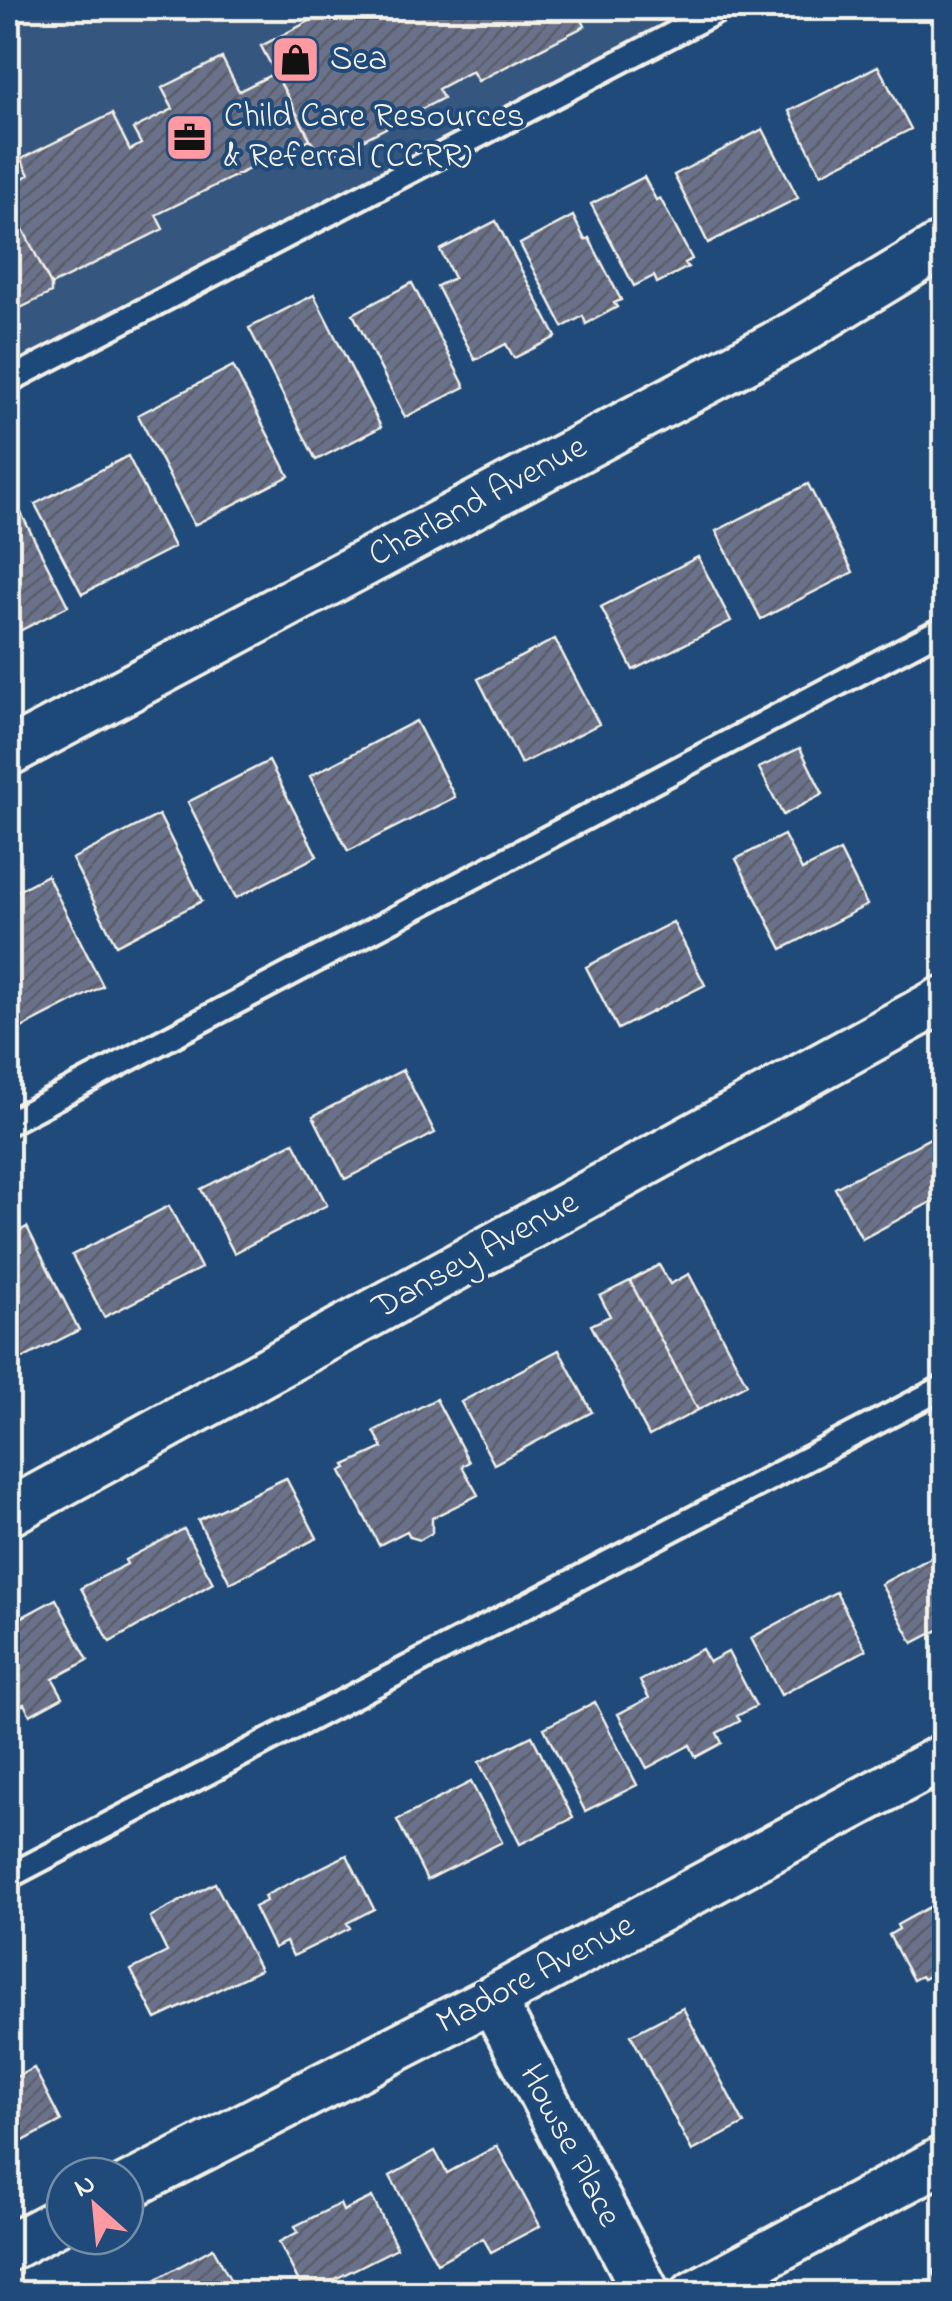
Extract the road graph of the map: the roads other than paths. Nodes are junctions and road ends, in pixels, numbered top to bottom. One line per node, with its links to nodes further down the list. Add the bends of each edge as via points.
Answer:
1 (723, 8): 3 (lane)
2 (944, 244): 5 (street, Charland Avenue, via 798,333)
3 (8, 382)
4 (944, 628): 7 (lane)
5 (8, 752)
6 (944, 999): 9 (street, Dansey Avenue)
7 (8, 1123)
8 (944, 1387): 11 (lane)
9 (9, 1508)
10 (944, 1757): 12 (street, Madore Avenue)
11 (8, 1877)
12 (492, 1998): 14 (street, Madore Avenue); 17 (street, Howse Place)
13 (944, 2159): 18 (street)
14 (145, 2178)
15 (45, 2229): 16 (street)
16 (8, 2248)
17 (647, 2294)
18 (694, 2294)

